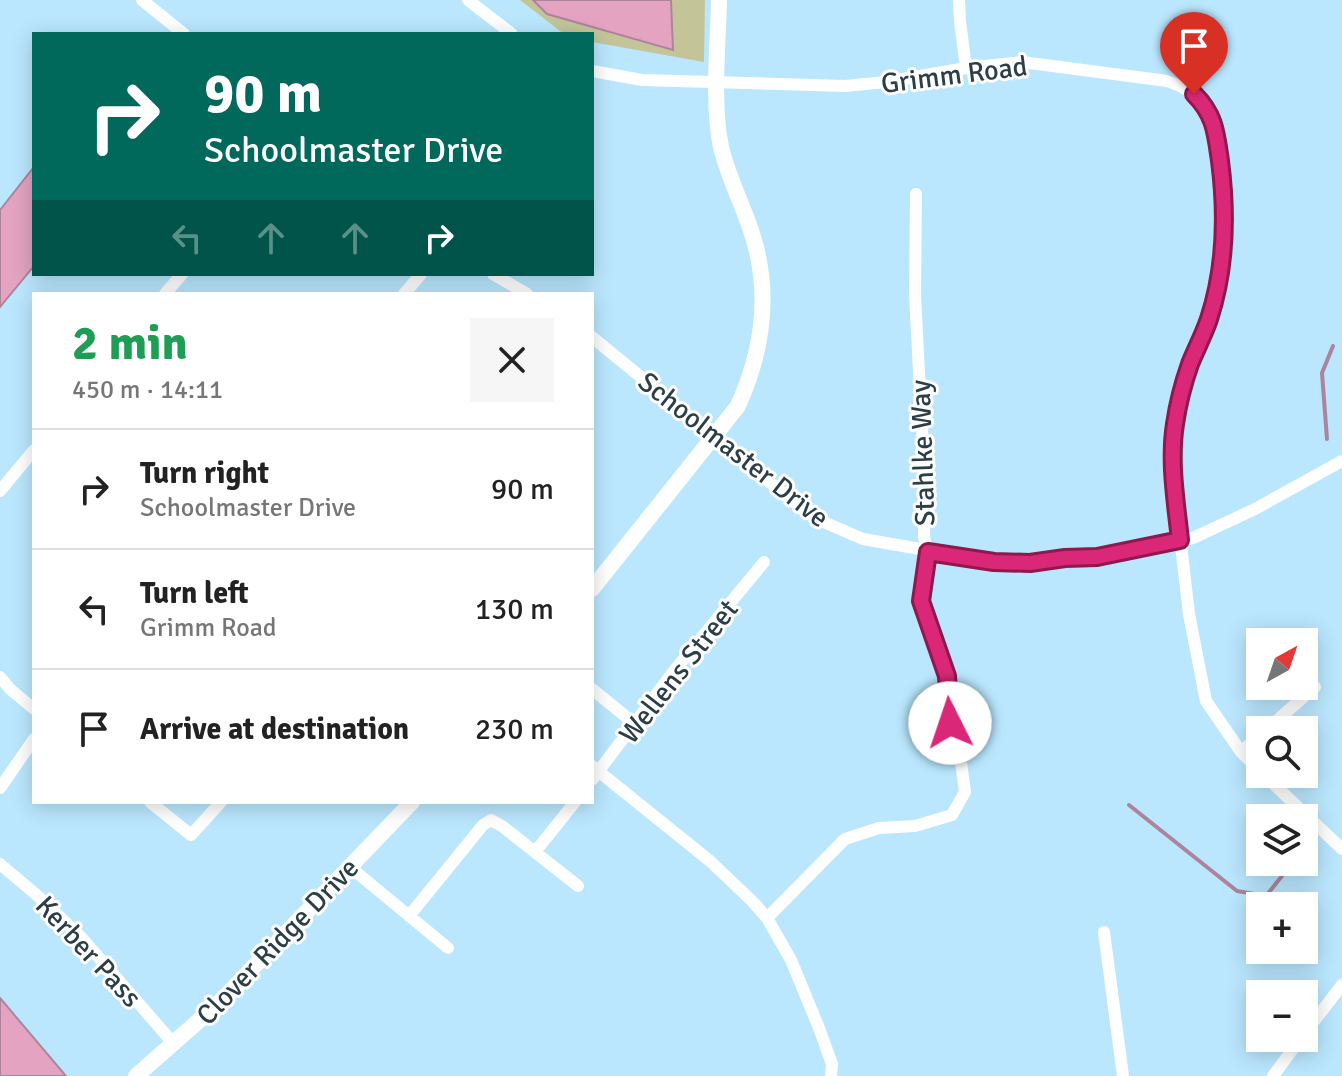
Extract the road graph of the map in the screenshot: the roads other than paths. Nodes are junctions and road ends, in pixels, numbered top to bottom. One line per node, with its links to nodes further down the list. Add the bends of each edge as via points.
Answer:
1 (142, 0): 5 (street)
2 (468, 0): 6 (street)
3 (719, 0): 9 (street)
4 (959, 0): 7 (street)
5 (182, 32)
6 (509, 32)
7 (966, 68): 9 (street, Grimm Road, via 845,86); 22 (street, Grimm Road, via 1031,63 1167,81 1194,94 1211,116 1224,192 1223,251 1209,319 1190,364 1174,427)
8 (594, 71): 9 (street, Grimm Road, via 642,80)
9 (718, 81): 18 (street, via 721,146 758,251 763,311 750,379 738,406)
10 (916, 194): 23 (street, Stahlke Way, via 915,295)
11 (180, 276): 14 (street)
12 (419, 276): 15 (street)
13 (496, 276): 16 (street)
14 (167, 292)
15 (406, 292)
16 (524, 292)
17 (597, 340): 18 (street, Schoolmaster Drive)
18 (714, 437): 23 (street, Schoolmaster Drive, via 819,520 863,539); 25 (street)
19 (32, 452): 21 (street)
20 (1342, 461): 22 (street, Schoolmaster Drive, via 1255,509)
21 (0, 491)
22 (1180, 540): 23 (street, Schoolmaster Drive, via 1097,557 1030,563); 34 (street, Grimm Road, via 1206,701)
23 (928, 552): 49 (street, Stahlke Way, via 921,601 947,676 952,743 965,792 952,815 845,839)
24 (764, 562): 31 (street, Wellens Street)
25 (594, 587)
26 (0, 677): 29 (street)
27 (594, 691): 31 (street)
28 (1300, 700): 30 (street)
29 (32, 707)
30 (1282, 716)
31 (635, 724): 36 (street, Wellens Street)
32 (32, 742): 37 (street)
33 (1246, 748): 34 (street)
34 (1241, 752): 35 (street, Grimm Road)
35 (1246, 757)
36 (594, 773): 49 (street, via 675,831)
37 (0, 788)
38 (1279, 788): 43 (street, Grimm Road)
39 (152, 804): 40 (street, via 191,835)
40 (219, 804)
41 (410, 804): 46 (street, Clover Ridge Drive)
42 (571, 807): 44 (street)
43 (1342, 849)
44 (535, 852): 47 (street); 48 (street, via 491,820)
45 (0, 864): 54 (street, Kerber Pass, via 80,936)
46 (350, 867): 48 (street); 54 (street, Clover Ridge Drive)
47 (578, 886)
48 (409, 916): 51 (street)
49 (767, 918): 57 (street, via 819,1028)
50 (1104, 932): 58 (street)
51 (448, 948)
52 (1342, 985): 53 (street)
53 (1318, 1016)
54 (174, 1044): 56 (street, Clover Ridge Drive)
55 (1291, 1052): 59 (street)
56 (136, 1076)
57 (831, 1076)
58 (1123, 1076)
59 (1273, 1076)

